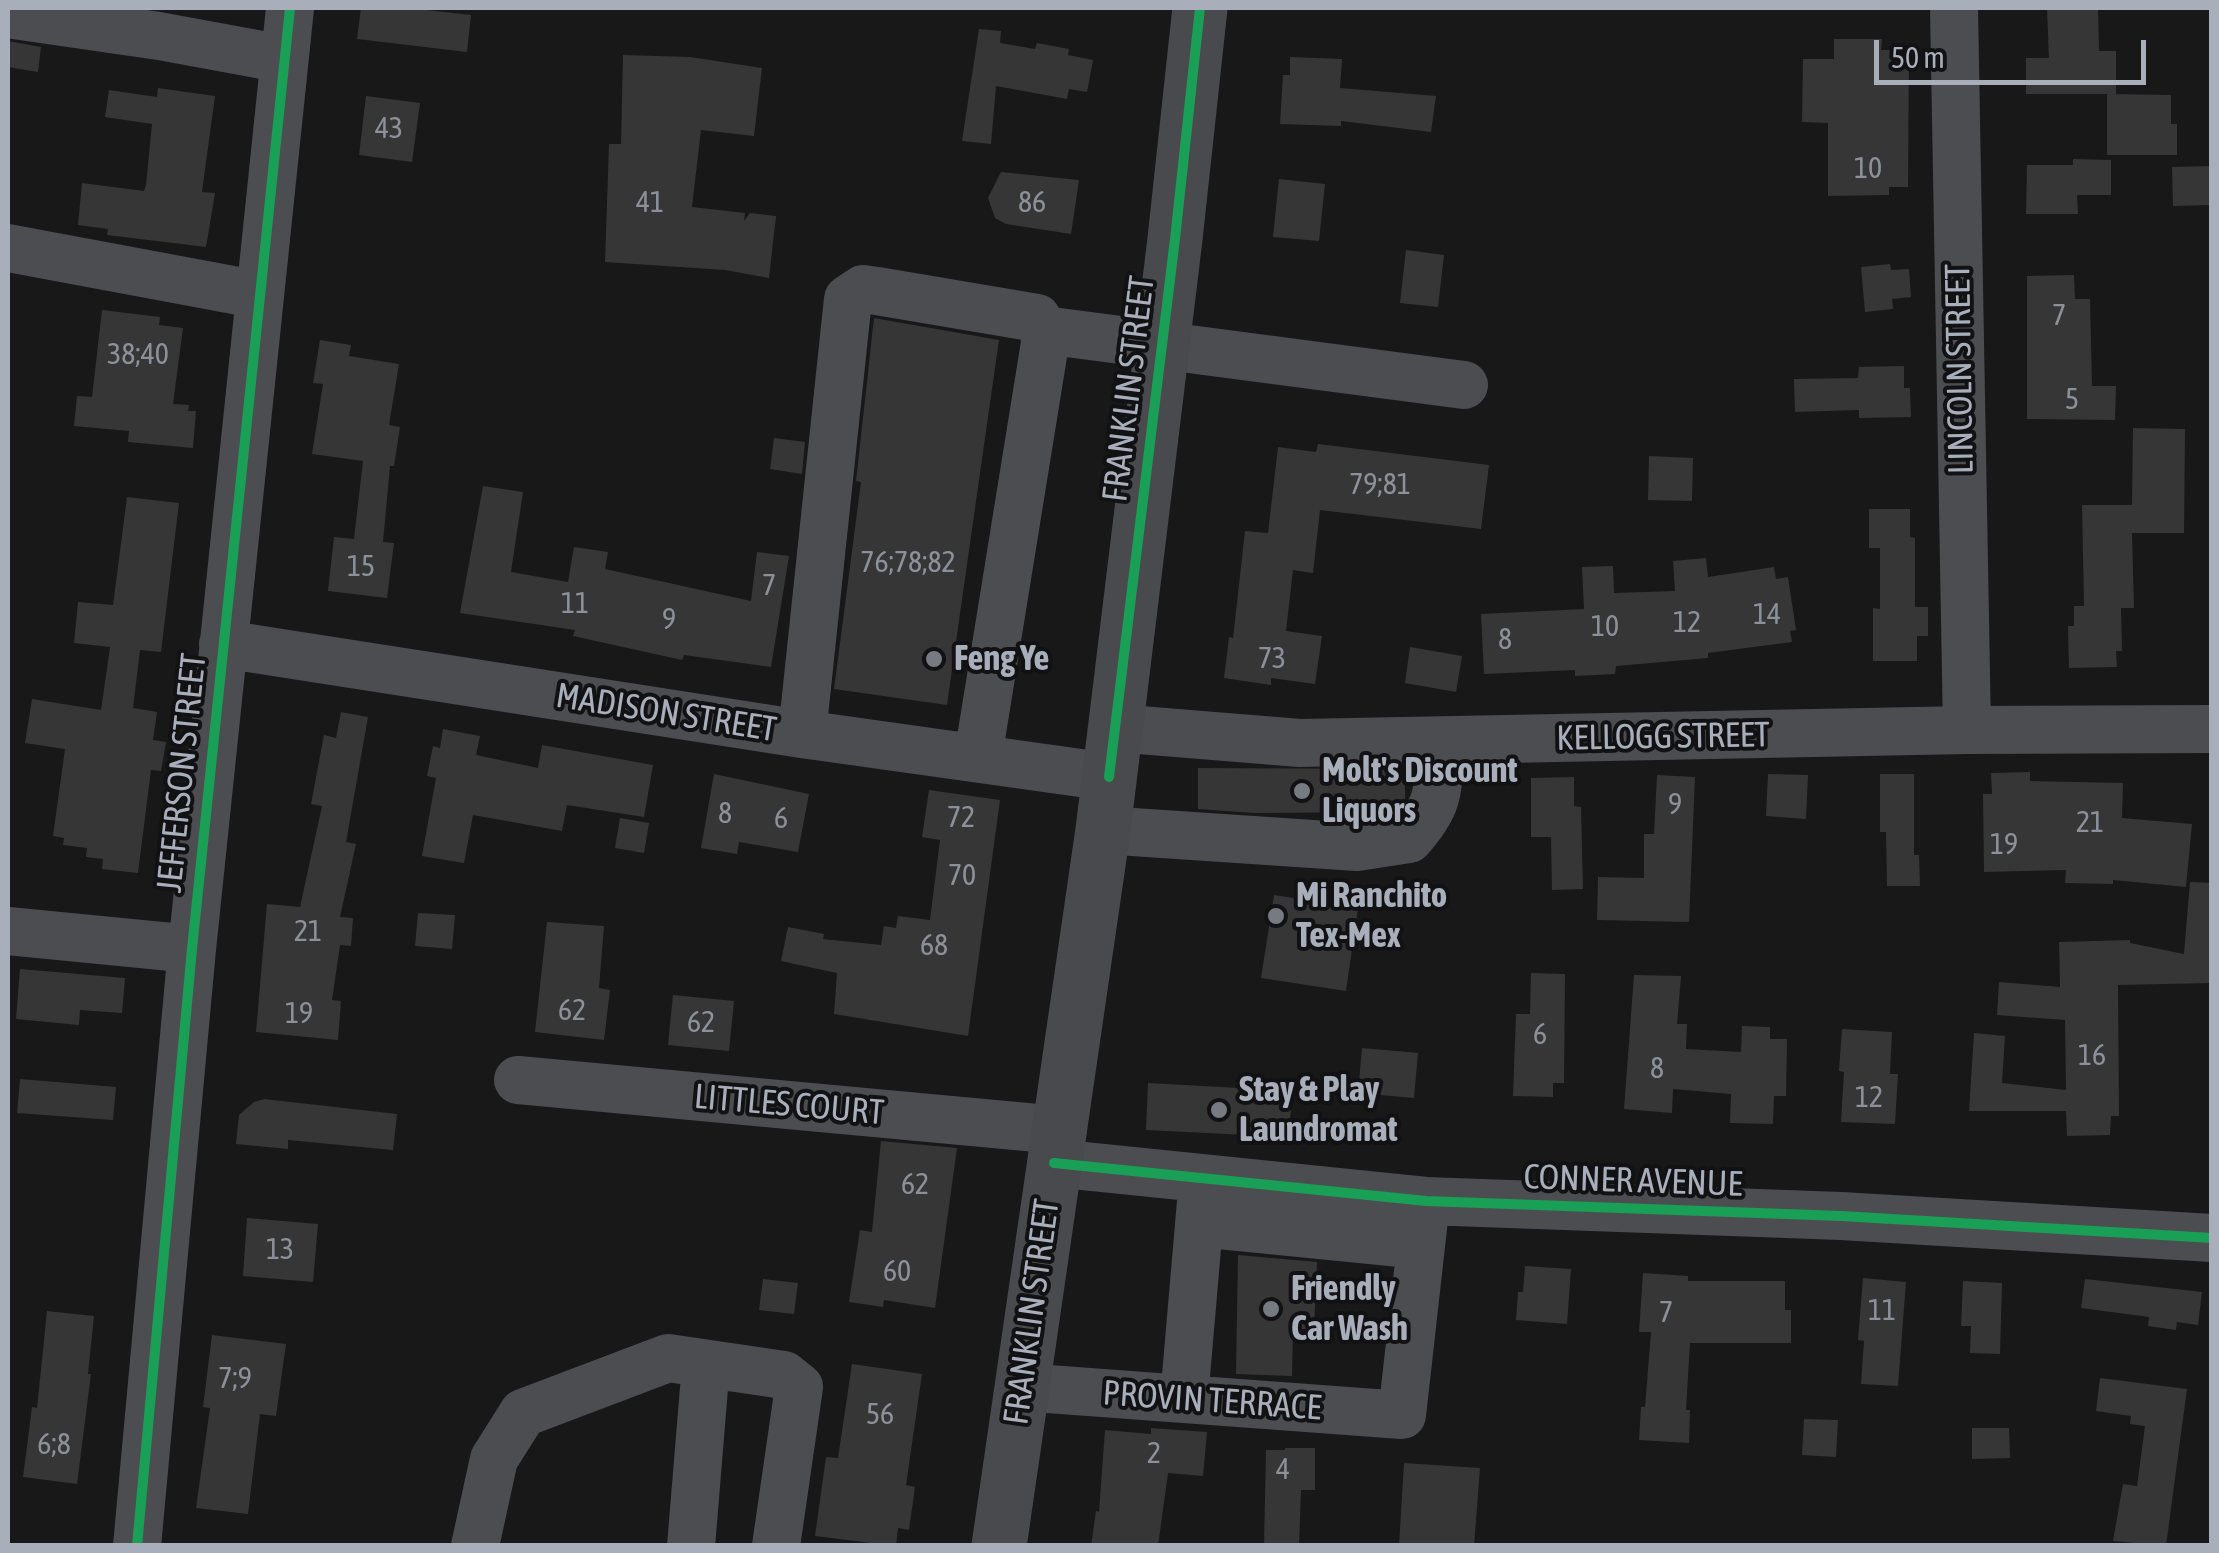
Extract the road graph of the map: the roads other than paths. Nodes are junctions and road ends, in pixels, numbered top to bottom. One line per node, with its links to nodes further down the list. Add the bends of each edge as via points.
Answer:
1 (290, 8): 5 (street, JEFFERSON STREET)
2 (1200, 8): 9 (main road, FRANKLIN STREET)
3 (1954, 8): 13 (street, LINCOLN STREET)
4 (14, 15): 5 (street)
5 (284, 58): 7 (street, JEFFERSON STREET)
6 (8, 248): 7 (street)
7 (260, 295): 11 (street, JEFFERSON STREET)
8 (1044, 330): 9 (street); 14 (street, via 1036,318 877,291 848,299); 17 (street)
9 (1162, 346): 10 (street); 16 (main road, FRANKLIN STREET)
10 (1464, 384)
11 (223, 644): 14 (street, MADISON STREET); 20 (street, JEFFERSON STREET)
12 (2212, 729): 13 (street, KELLOGG STREET)
13 (1967, 730): 15 (street, KELLOGG STREET)
14 (802, 734): 17 (street, MADISON STREET)
15 (1439, 742): 16 (street, KELLOGG STREET); 18 (street, via 1438,791 1430,816 1410,839 1357,847)
16 (1112, 753): 17 (street, MADISON STREET); 18 (main road, FRANKLIN STREET)
17 (978, 758)
18 (1103, 830): 22 (main road, FRANKLIN STREET)
19 (8, 932): 20 (street)
20 (192, 949): 29 (street, JEFFERSON STREET)
21 (518, 1080): 22 (street, LITTLES COURT)
22 (1056, 1146): 23 (street, CONNER AVENUE); 27 (main road, FRANKLIN STREET)
23 (1201, 1200): 24 (street, CONNER AVENUE); 28 (street)
24 (1423, 1223): 25 (street, CONNER AVENUE, via 1841,1216); 28 (street, PROVIN TERRACE, via 1402,1415)
25 (2212, 1238)
26 (706, 1364): 30 (street, via 668,1358 523,1412 494,1459); 31 (street); 32 (street, via 784,1374 799,1386)
27 (1021, 1387): 28 (street, PROVIN TERRACE); 33 (main road, FRANKLIN STREET)
28 (1184, 1399)
29 (138, 1546)
30 (475, 1546)
31 (691, 1546)
32 (776, 1546)
33 (999, 1546)

